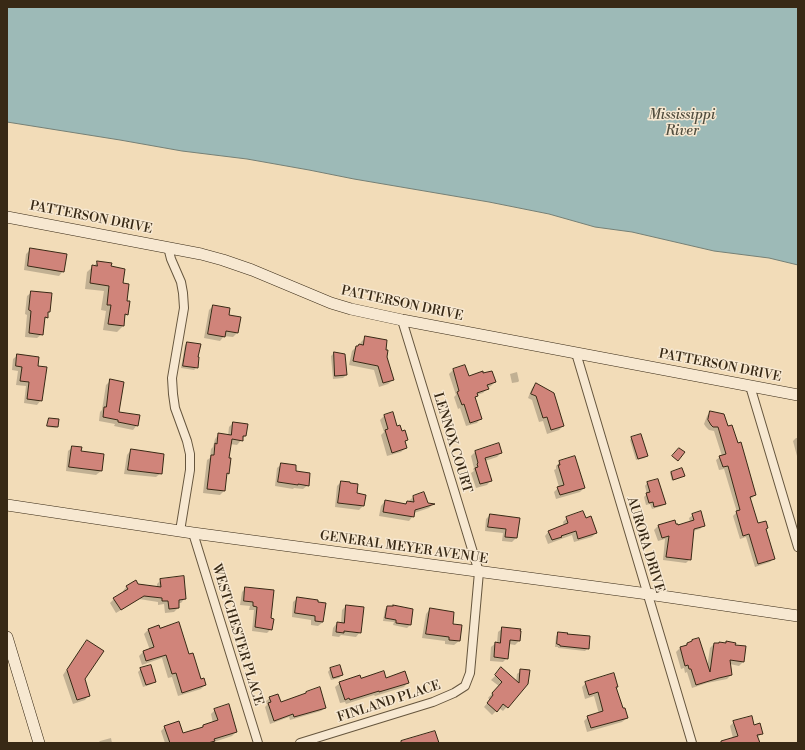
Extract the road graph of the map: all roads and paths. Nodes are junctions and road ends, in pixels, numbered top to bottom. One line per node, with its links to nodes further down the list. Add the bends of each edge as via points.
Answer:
1 (7, 217): 2 (street, PATTERSON DRIVE)
2 (168, 247): 3 (street, PATTERSON DRIVE, via 223,260 351,309); 8 (street, via 181,282 184,308 172,378 175,408 190,454 190,470)
3 (402, 320): 4 (street, PATTERSON DRIVE); 11 (street, LENNOX COURT)
4 (576, 353): 5 (street, PATTERSON DRIVE); 12 (street, AURORA DRIVE)
5 (750, 386): 6 (street, PATTERSON DRIVE); 10 (street)
6 (798, 395)
7 (9, 506): 8 (street, GENERAL MEYER AVENUE)
8 (180, 531): 9 (street, GENERAL MEYER AVENUE)
9 (193, 534): 11 (street, GENERAL MEYER AVENUE); 16 (street, WESTCHESTER PLACE)
10 (798, 547)
11 (479, 572): 12 (street, GENERAL MEYER AVENUE); 17 (street, FINLAND PLACE, via 470,673 464,686 454,694 433,702)
12 (648, 594): 13 (street, GENERAL MEYER AVENUE); 18 (street, AURORA DRIVE)
13 (798, 616)
14 (7, 636): 15 (street)
15 (39, 743)
16 (258, 743)
17 (300, 743)
18 (692, 743)

